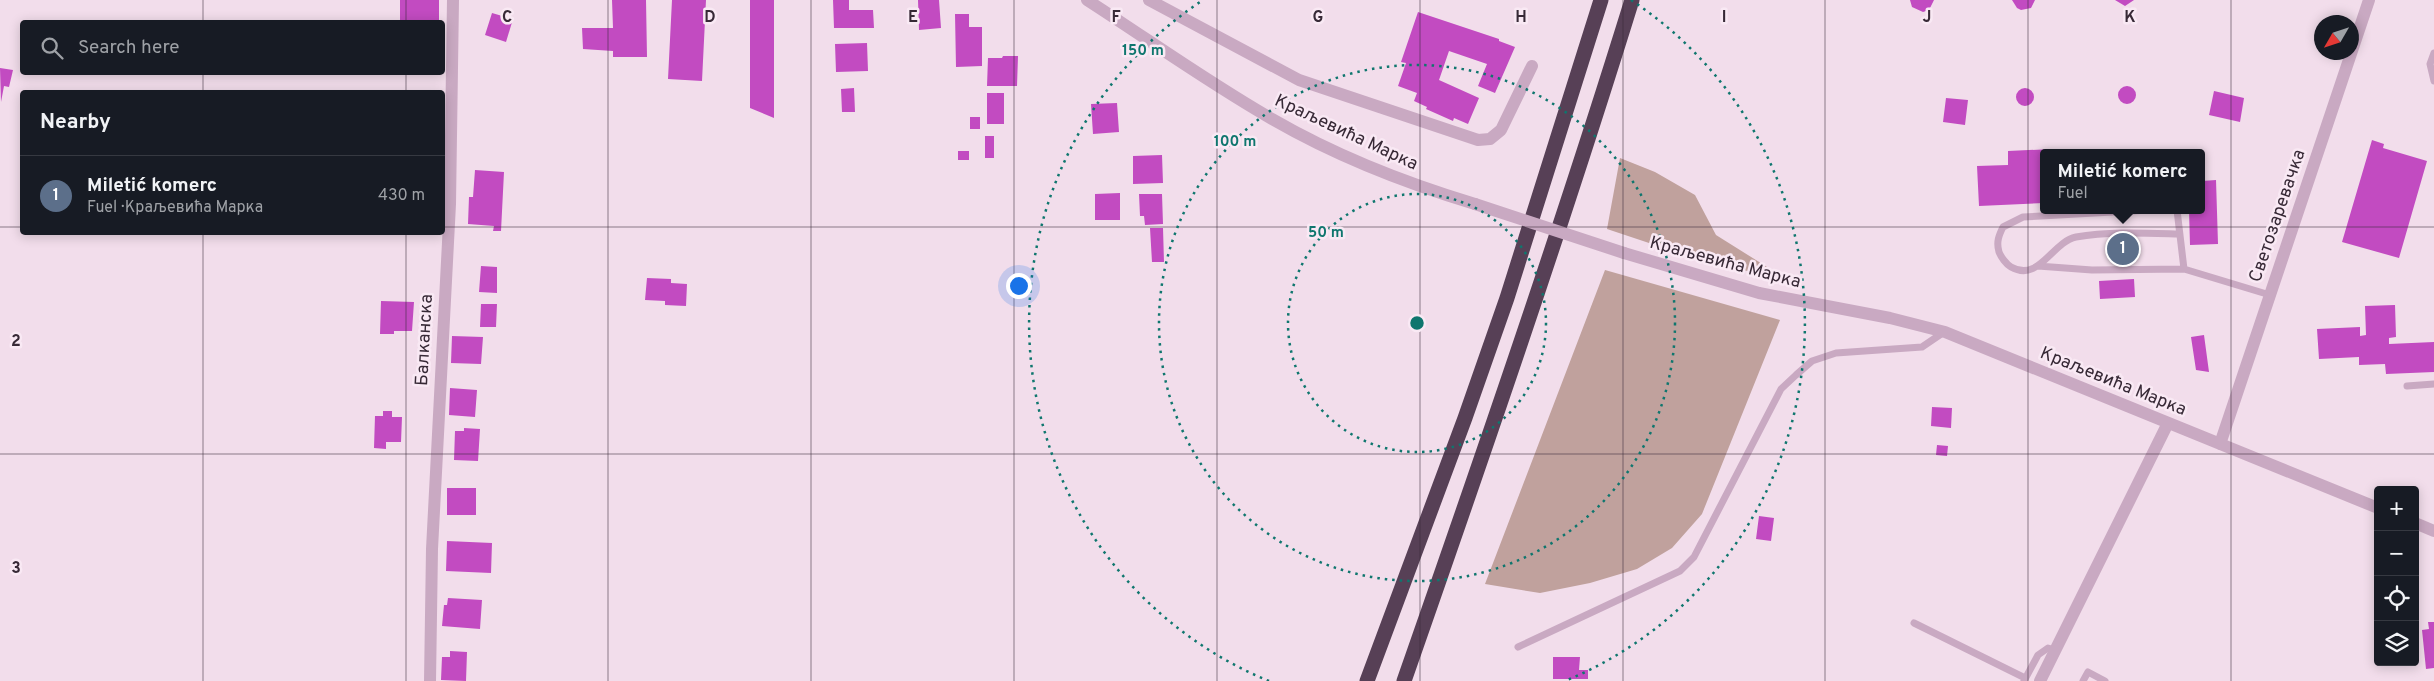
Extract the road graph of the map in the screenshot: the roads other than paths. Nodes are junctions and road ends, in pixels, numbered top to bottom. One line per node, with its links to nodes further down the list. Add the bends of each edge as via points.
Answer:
1 (453, 0): 28 (street, Балканска, via 450,204 432,549)
2 (1087, 0): 16 (street, Краљевића Марка, bridge, via 1220,87 1296,132 1423,188 1759,293 1890,318)
3 (1149, 0): 8 (street, via 1300,80 1478,140 1490,140 1501,130)
4 (1601, 0): 29 (highway, via 1507,298)
5 (1632, 0): 30 (highway, via 1503,400)
6 (2369, 0): 15 (street, Светозаревачка)
7 (2434, 53): 9 (lane, via 2430,64)
8 (1532, 66)
9 (2434, 81)
10 (2078, 214): 13 (lane, via 2024,217 2003,227 1997,244 2000,255 2009,266 2026,270)
11 (2177, 214): 12 (lane)
12 (2179, 234): 13 (lane, via 2074,237 2061,244); 14 (lane)
13 (2038, 266): 14 (lane, via 2092,270)
14 (2184, 269): 15 (lane)
15 (2270, 295): 20 (street, Светозаревачка)
16 (1944, 332): 19 (street, Краљевића Марка); 25 (lane, via 1922,347 1836,353 1812,361 1781,390 1694,557 1680,572)
17 (2434, 384): 18 (lane)
18 (2407, 386)
19 (2168, 423): 20 (street, Краљевића Марка); 26 (street)
20 (2220, 444): 21 (street, Краљевића Марка)
21 (2374, 506)
22 (2419, 525): 23 (street)
23 (2434, 531)
24 (1914, 623): 27 (lane)
25 (1518, 647)
26 (2055, 650): 27 (lane, via 2048,648 2038,655); 31 (street)
27 (2025, 680)
28 (430, 681)
29 (1367, 681)
30 (1404, 681)
31 (2040, 681)
32 (2083, 681): 33 (lane, via 2088,672)
33 (2105, 681)

